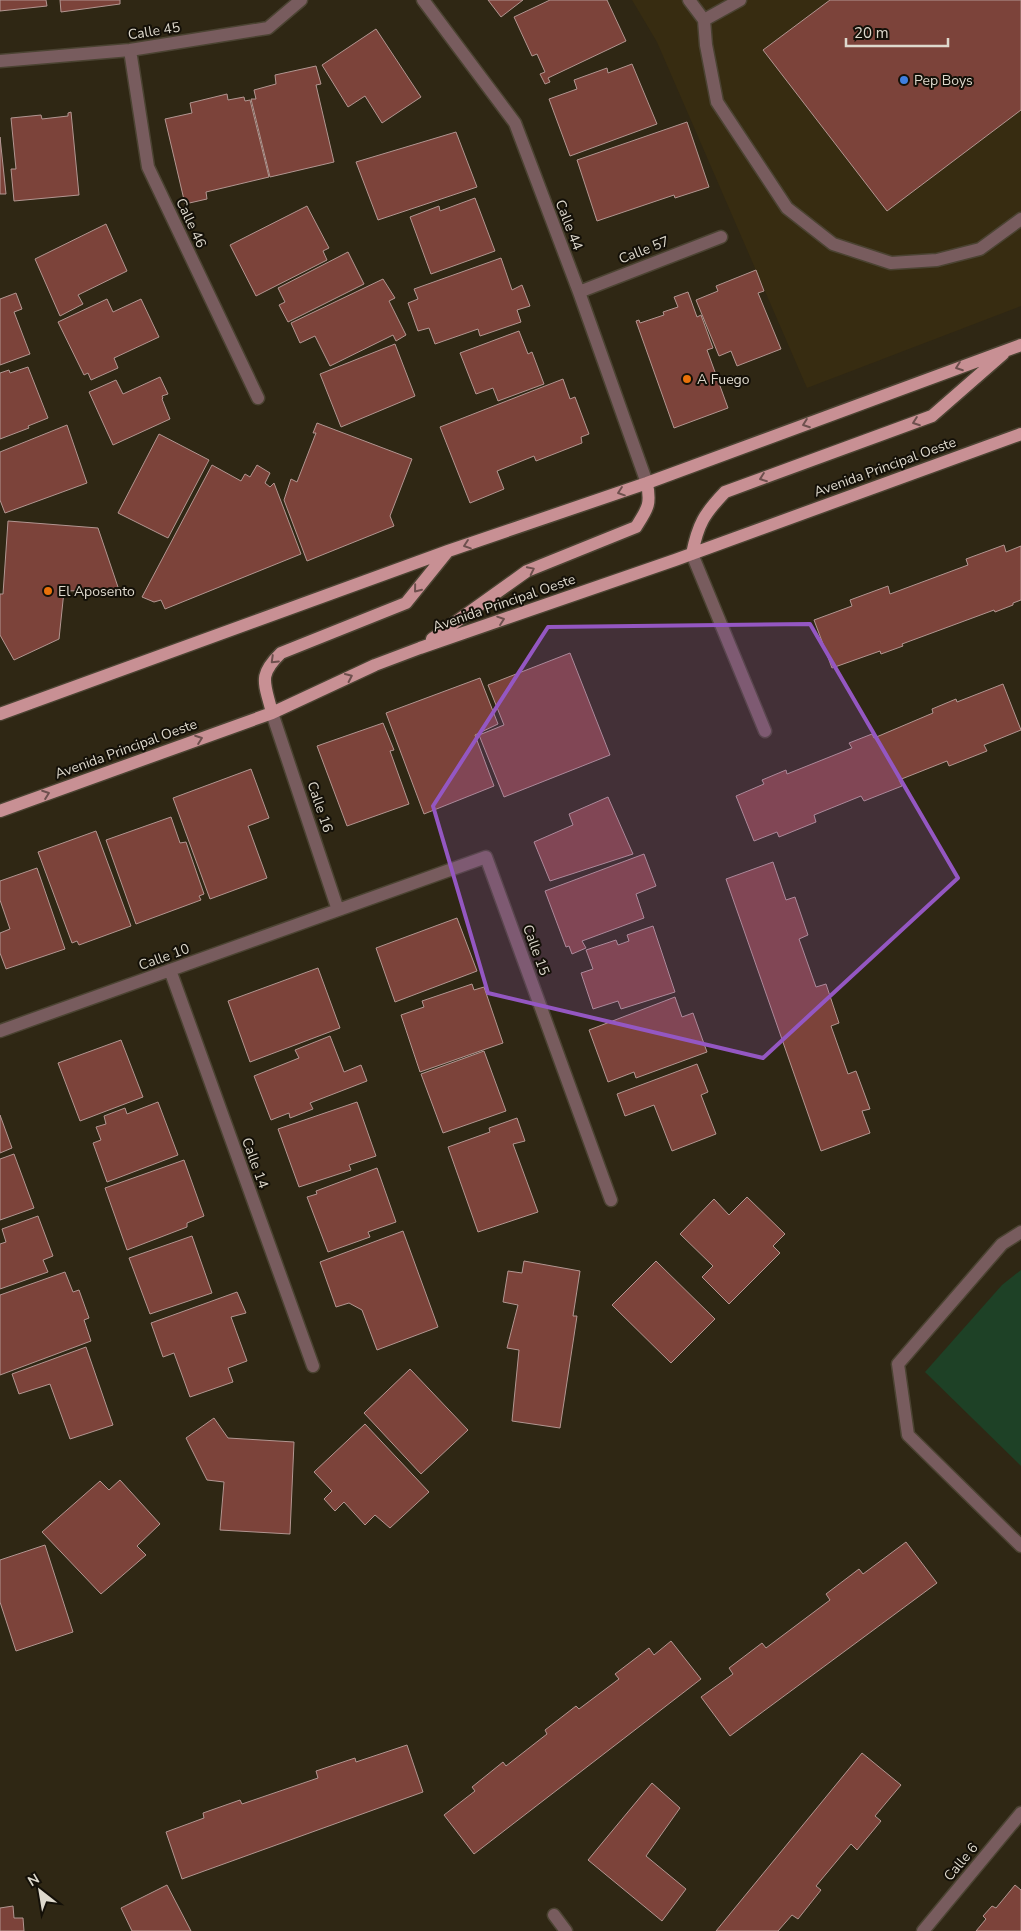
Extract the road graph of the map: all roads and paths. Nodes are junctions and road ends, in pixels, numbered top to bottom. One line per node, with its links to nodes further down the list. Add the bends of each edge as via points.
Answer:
1 (302, 0): 6 (street, Calle 45, via 268,28)
2 (423, 0): 10 (street, Calle 44, via 515,123)
3 (689, 0): 5 (street)
4 (740, 0): 5 (street)
5 (704, 20): 8 (street, via 717,102 786,208 832,244 892,263 937,260 980,248)
6 (130, 50): 7 (street, Calle 45); 13 (street, Calle 46, via 148,167)
7 (0, 61)
8 (1021, 219)
9 (721, 237): 10 (street, Calle 57)
10 (579, 292): 15 (street, Calle 44)
11 (1021, 344): 12 (main road)
12 (1008, 349): 15 (main road, one-way to 15); 17 (main road, one-way to 17, via 932,416 725,492 708,510 697,531)
13 (258, 398)
14 (1021, 434): 17 (main road, Avenida Principal Oeste)
15 (647, 483): 16 (main road, one-way to 16); 18 (main road, one-way to 15, via 527,571 636,527 650,499)
16 (448, 551): 19 (main road, one-way to 19, via 406,603 281,654 268,666 264,681); 20 (main road)
17 (692, 554): 18 (main road, Avenida Principal Oeste, one-way to 17); 21 (street)
18 (420, 648): 19 (main road, Avenida Principal Oeste, one-way to 18)
19 (272, 712): 22 (main road, Avenida Principal Oeste, one-way to 19); 23 (street, Calle 16)
20 (0, 714)
21 (764, 731)
22 (0, 811)
23 (338, 910): 24 (street, Calle 10); 26 (street, Calle 15, via 486,857)
24 (170, 970): 25 (street, Calle 10); 28 (street, Calle 14)
25 (0, 1031)
26 (611, 1200)
27 (1021, 1232): 29 (street, via 1002,1244 898,1364 908,1435)
28 (312, 1366)
29 (1021, 1546)
30 (1021, 1813): 33 (street, Calle 6)
31 (554, 1915): 32 (street)
32 (566, 1931)
33 (923, 1931)

